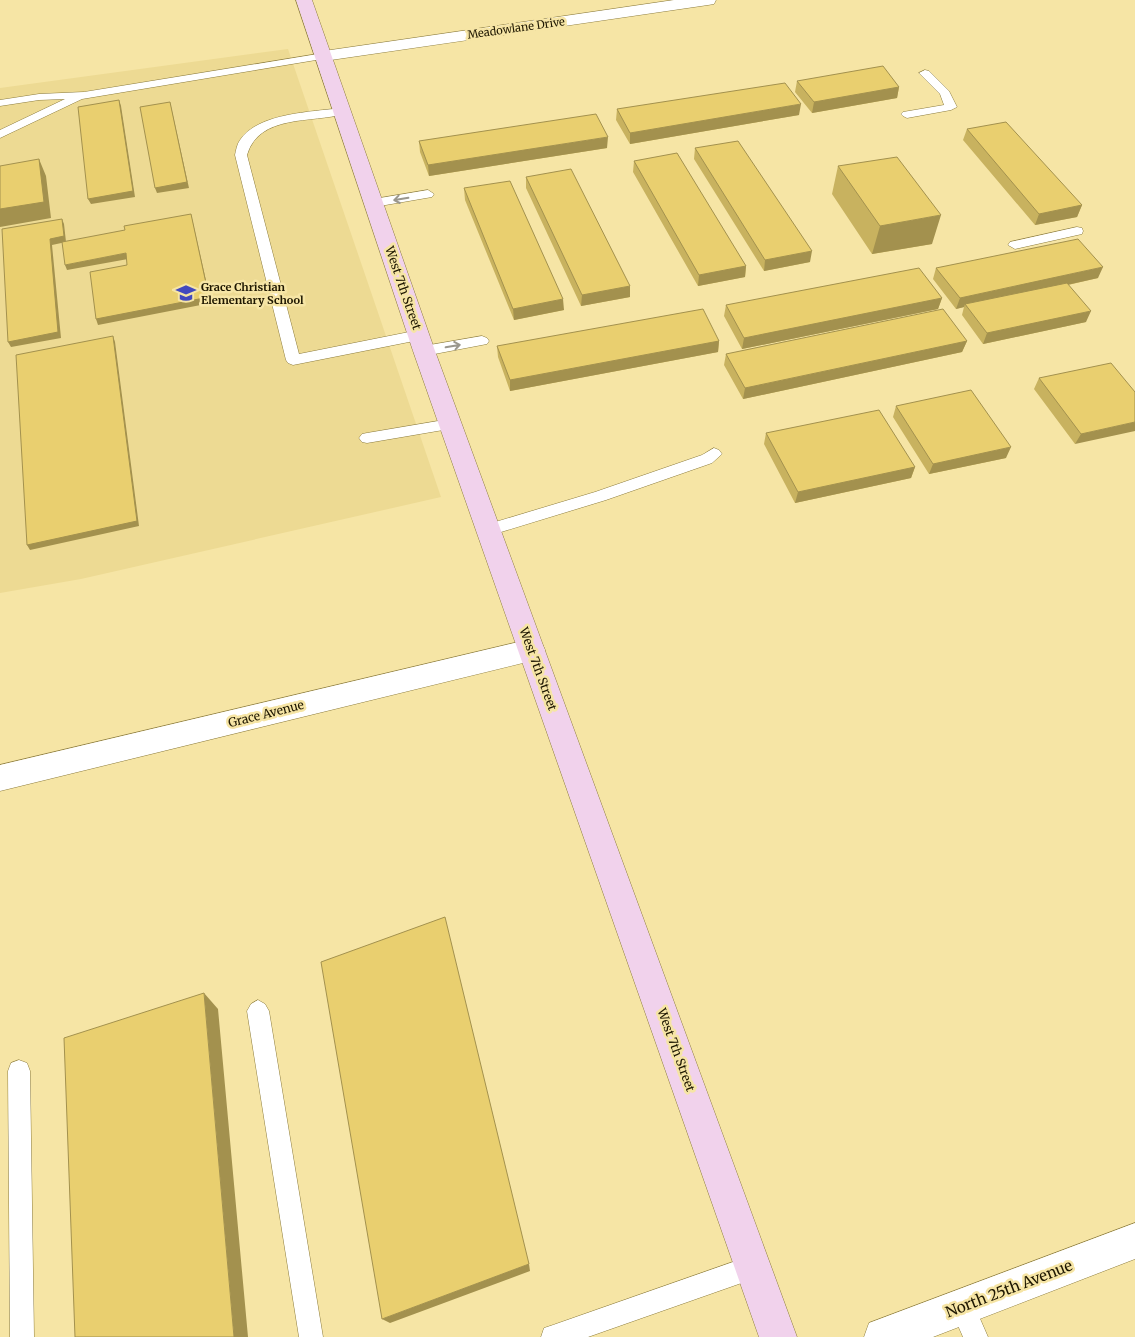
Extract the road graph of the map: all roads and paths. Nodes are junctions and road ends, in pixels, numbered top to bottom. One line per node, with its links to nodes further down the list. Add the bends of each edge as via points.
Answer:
1 (304, 0): 3 (main road, West 7th Street)
2 (708, 0): 3 (street, Meadowlane Drive)
3 (324, 56): 5 (lane); 7 (main road, West 7th Street)
4 (925, 74): 8 (lane, via 945,93 951,107)
5 (84, 95): 6 (lane); 9 (lane)
6 (0, 103)
7 (340, 112): 11 (main road, West 7th Street); 15 (lane, via 265,125 252,132 242,144 241,155 293,360)
8 (907, 114)
9 (0, 134)
10 (428, 194): 11 (lane, one-way to 11)
11 (374, 203): 15 (main road, West 7th Street)
12 (1077, 231): 13 (lane)
13 (1015, 245)
14 (482, 341): 15 (lane, one-way to 14)
15 (421, 343): 16 (main road, West 7th Street)
16 (450, 424): 17 (lane); 19 (main road, West 7th Street)
17 (367, 438)
18 (714, 454): 19 (lane, via 600,496)
19 (488, 530): 20 (main road, West 7th Street)
20 (532, 650): 21 (street, Grace Avenue); 25 (main road, West 7th Street)
21 (0, 778)
22 (258, 1011): 28 (lane)
23 (19, 1071): 27 (lane)
24 (1135, 1241): 26 (street, North 25th Avenue)
25 (753, 1267): 29 (lane); 30 (main road, West 7th Street)
26 (969, 1322): 31 (street, North 25th Avenue)
27 (22, 1337)
28 (311, 1337)
29 (553, 1337)
30 (778, 1337)
31 (883, 1337)

